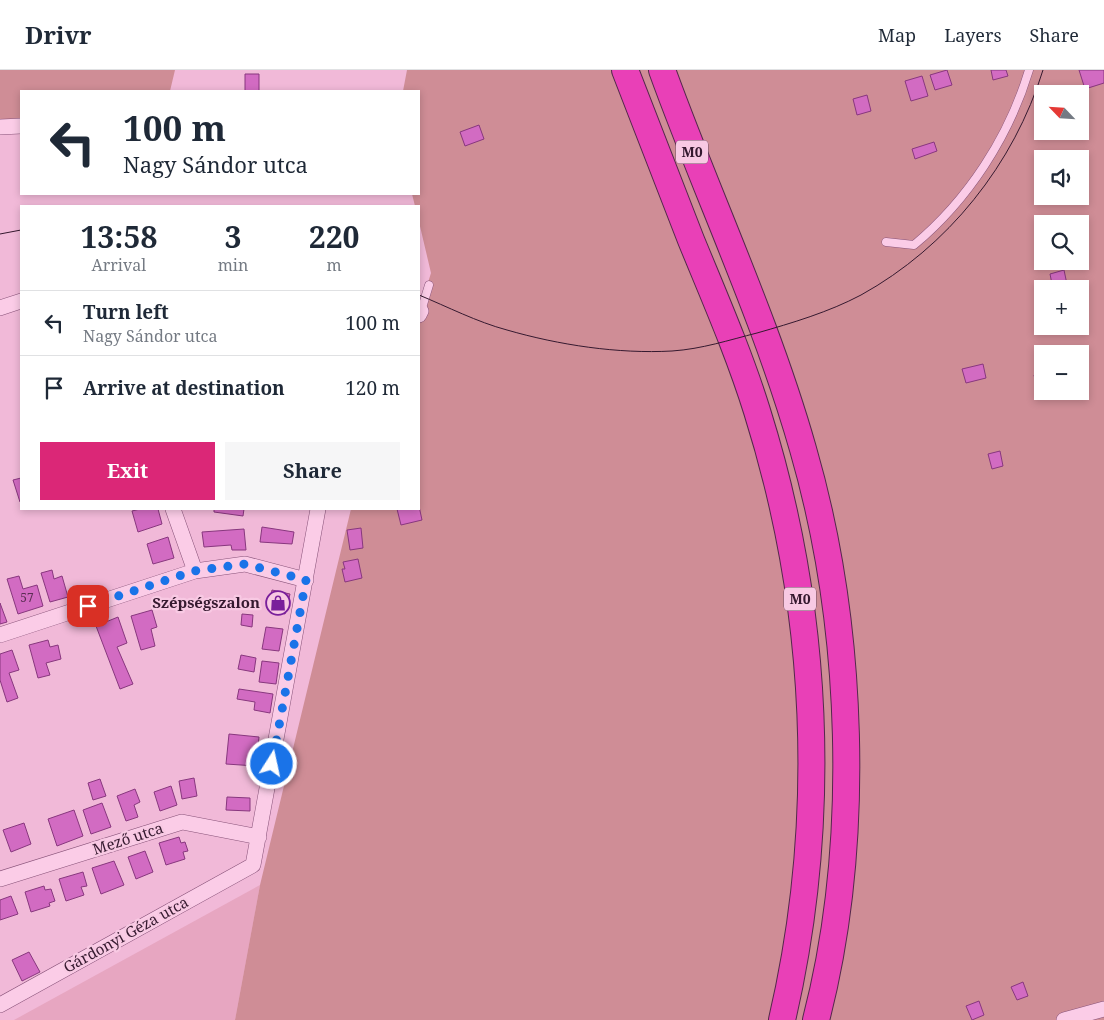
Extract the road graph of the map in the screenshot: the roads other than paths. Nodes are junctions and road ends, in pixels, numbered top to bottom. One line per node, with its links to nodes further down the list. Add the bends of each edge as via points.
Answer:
1 (625, 70): 20 (highway, M0, via 757,410 779,489 797,576 809,679 811,803 803,902)
2 (662, 70): 21 (highway, M0, via 788,399 820,510 834,592 845,724 845,801 840,877)
3 (1029, 70): 6 (lane, via 1004,132 954,207 914,245)
4 (20, 126): 5 (street)
5 (0, 127)
6 (886, 242)
7 (428, 285): 10 (lane)
8 (20, 301): 9 (street)
9 (0, 308)
10 (420, 313)
11 (173, 510): 13 (street)
12 (318, 510): 14 (street)
13 (194, 571): 14 (street, via 245,564); 15 (street)
14 (306, 580): 16 (street)
15 (0, 635)
16 (259, 837): 17 (street, Mező utca, via 182,822); 18 (street, Gárdonyi Géza utca, via 253,866)
17 (0, 880)
18 (0, 1005)
19 (1104, 1009): 22 (street)
20 (782, 1020)
21 (816, 1020)
22 (1064, 1020)

